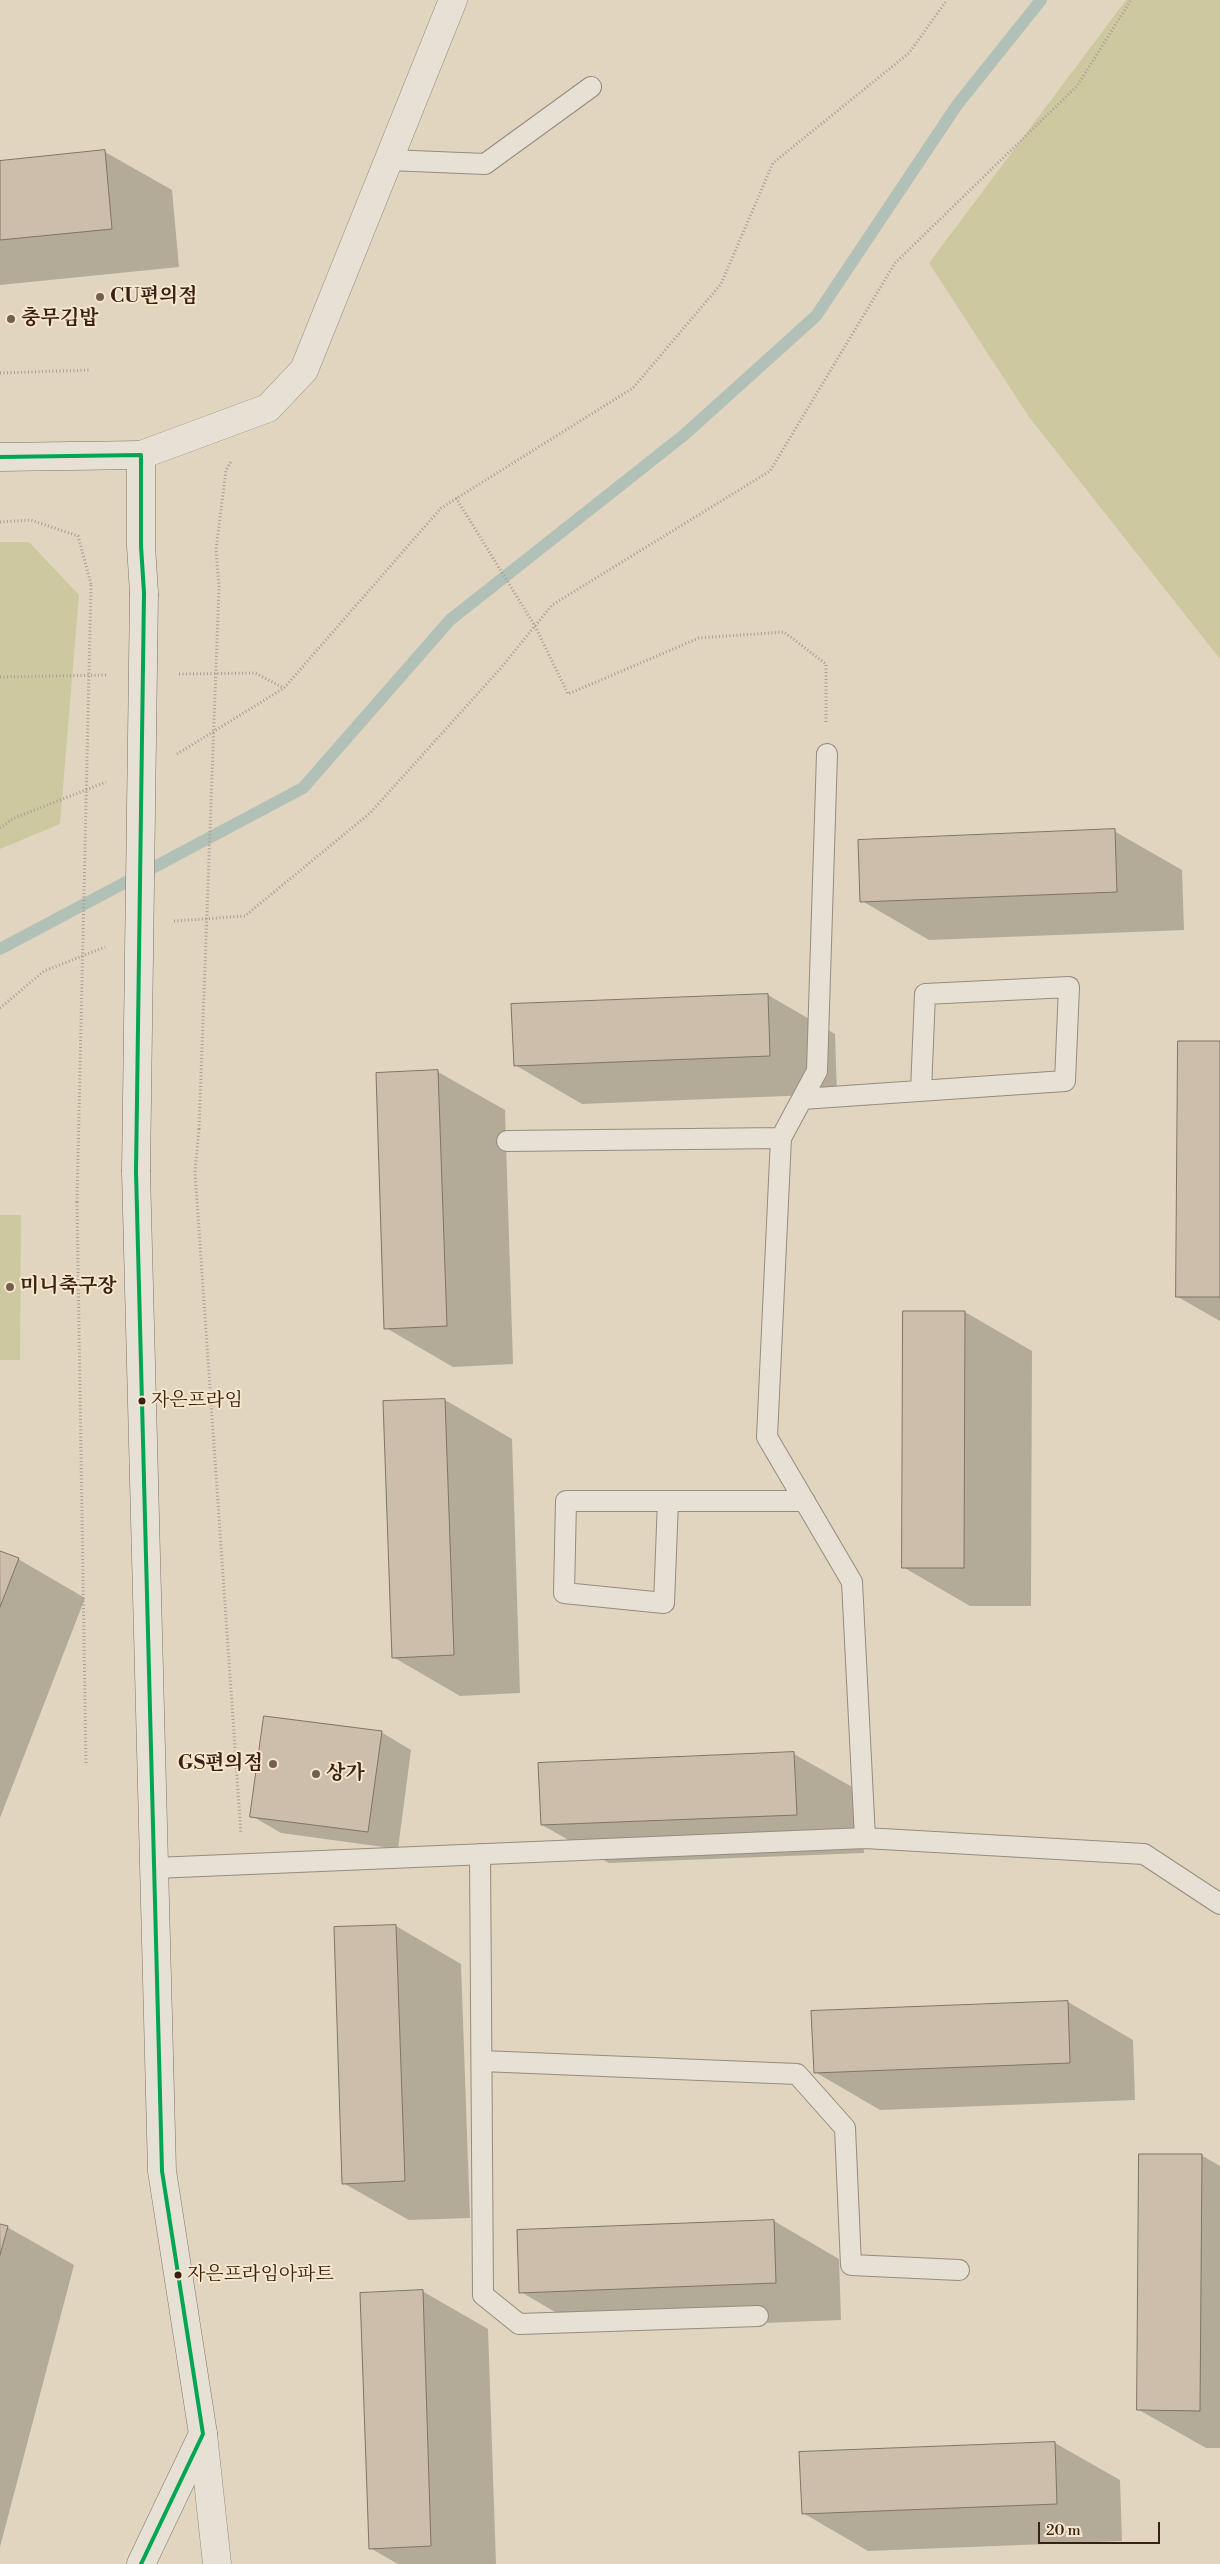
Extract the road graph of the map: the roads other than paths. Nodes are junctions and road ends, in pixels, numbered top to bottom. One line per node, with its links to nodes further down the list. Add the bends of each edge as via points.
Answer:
1 (453, 0): 3 (main road)
2 (591, 87): 3 (lane, via 485,164)
3 (388, 160): 4 (main road, via 304,370 268,408)
4 (141, 455): 5 (main road); 15 (main road, bridge, via 144,593 136,1172)
5 (0, 457)
6 (827, 754): 8 (lane, via 817,1071)
7 (921, 1091): 7 (lane, via 1065,1081 1069,987 925,994); 8 (lane)
8 (802, 1099): 9 (lane)
9 (781, 1138): 10 (lane); 11 (lane, via 767,1437)
10 (507, 1141)
11 (804, 1501): 12 (lane); 13 (lane, via 852,1582)
12 (668, 1502): 12 (lane, via 566,1502 564,1593 664,1603)
13 (865, 1838): 14 (lane); 16 (lane, via 1144,1854)
14 (480, 1854): 15 (lane); 17 (lane)
15 (155, 1868): 20 (main road, via 162,2171)
16 (1220, 1904)
17 (482, 2062): 18 (lane, via 797,2074 845,2128 851,2265); 19 (lane, via 483,2295 519,2324)
18 (959, 2270)
19 (758, 2316)
20 (203, 2434): 21 (main road); 22 (main road)
21 (141, 2564)
22 (216, 2564)

